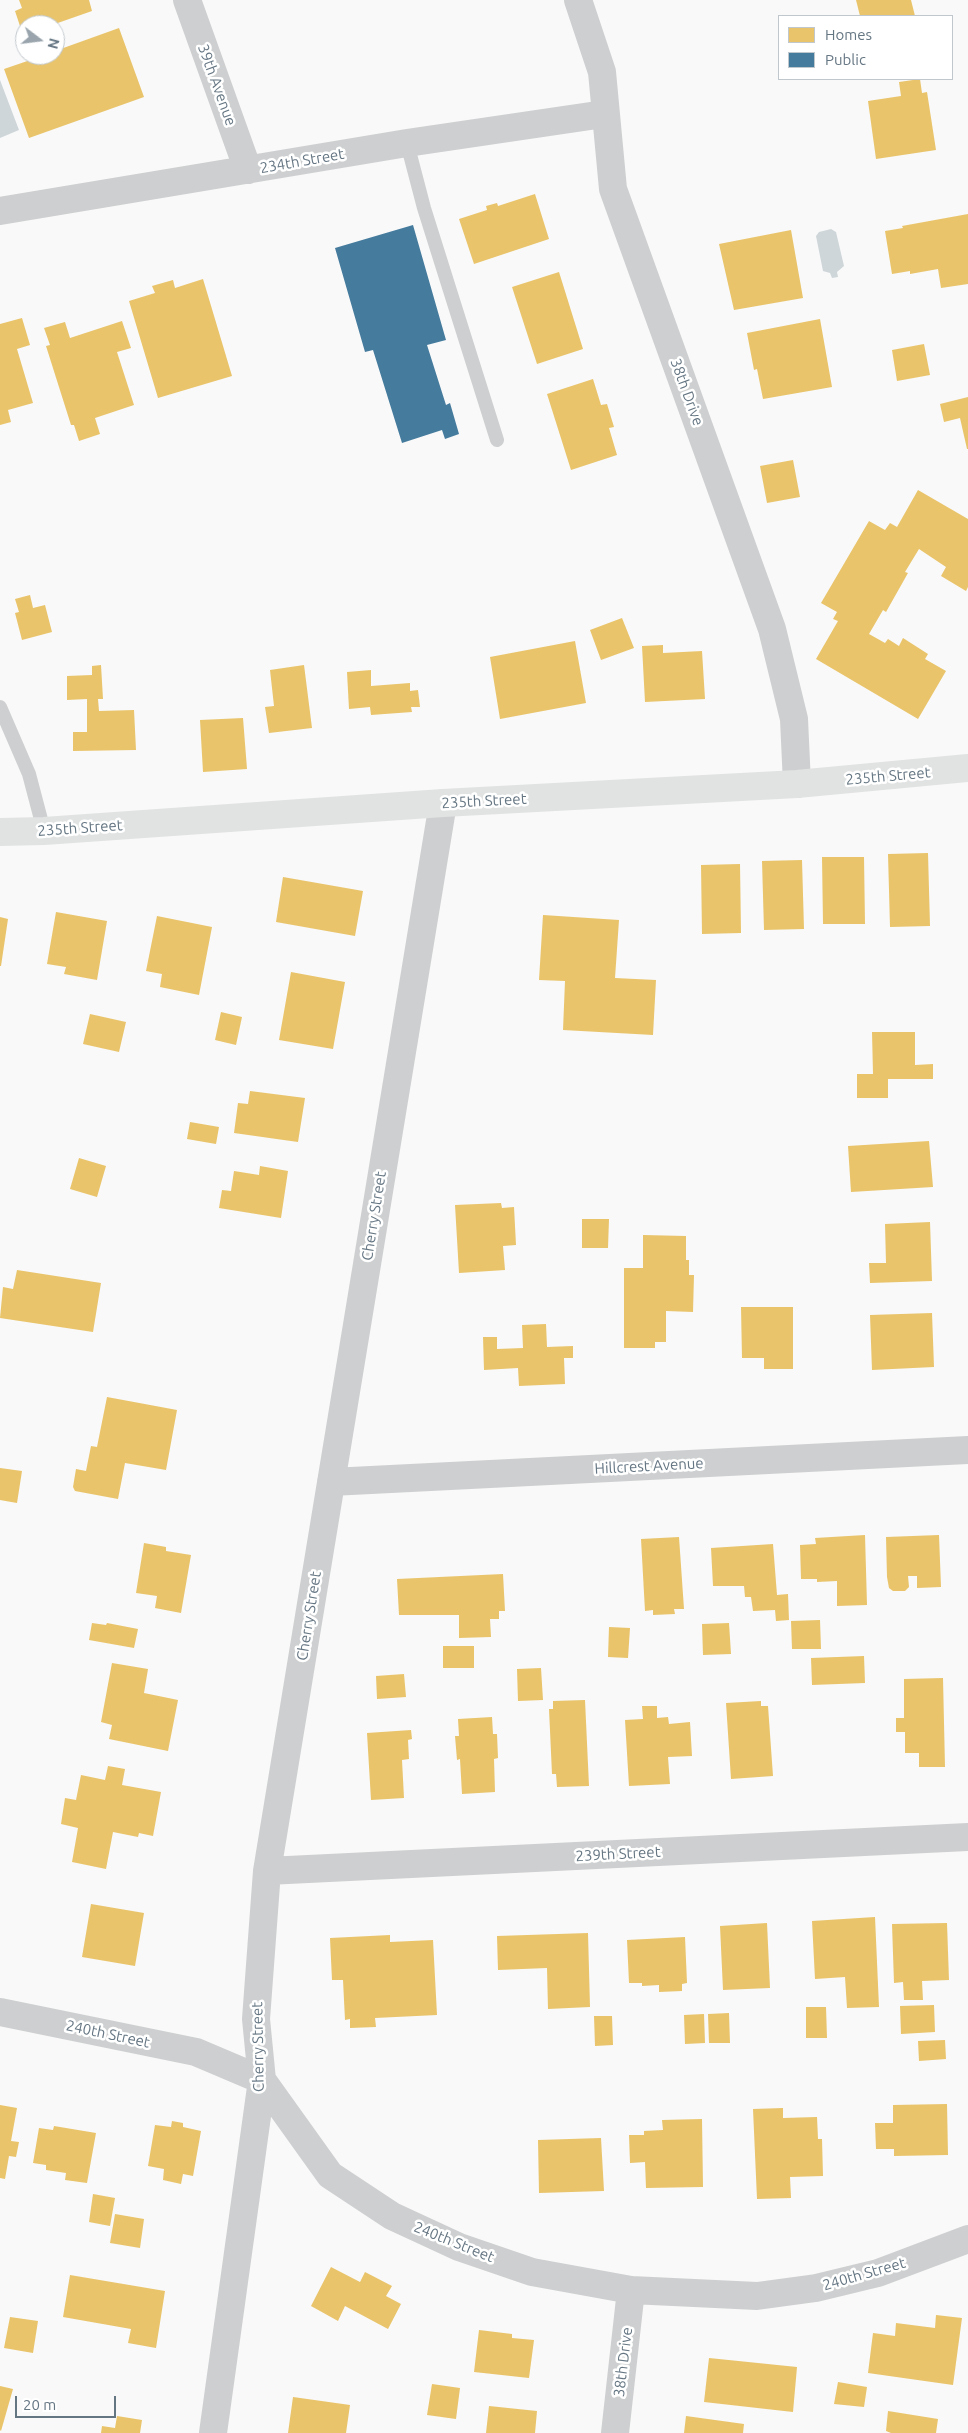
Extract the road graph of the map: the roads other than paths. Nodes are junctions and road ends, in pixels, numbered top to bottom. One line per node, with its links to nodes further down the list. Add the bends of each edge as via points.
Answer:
1 (187, 0): 5 (street, 39th Avenue)
2 (578, 0): 3 (street, 38th Drive, via 602,72)
3 (604, 114): 4 (street, 234th Street); 10 (street, 38th Drive, via 613,189 772,629 794,719)
4 (407, 143): 5 (street, 234th Street); 7 (lane, via 424,208)
5 (248, 170): 6 (street, 234th Street)
6 (0, 211)
7 (497, 440)
8 (0, 707): 12 (lane, via 29,774)
9 (968, 768): 10 (main road, 235th Street)
10 (797, 784): 11 (main road, 235th Street)
11 (443, 803): 12 (main road, 235th Street); 15 (street, Cherry Street)
12 (44, 831): 13 (main road, 235th Street)
13 (0, 832)
14 (968, 1450): 15 (street, Hillcrest Avenue)
15 (331, 1482): 17 (street, Cherry Street)
16 (968, 1837): 17 (street, 239th Street)
17 (267, 1871): 19 (street, Cherry Street, via 256,2019)
18 (0, 2012): 19 (street, 240th Street, via 196,2052)
19 (262, 2080): 21 (street, 240th Street, via 330,2175 392,2216 459,2247 532,2272); 22 (street, Cherry Street)
20 (968, 2239): 21 (street, 240th Street, via 878,2273 816,2288 757,2296)
21 (631, 2290): 23 (street, 38th Drive)
22 (213, 2433)
23 (615, 2433)

